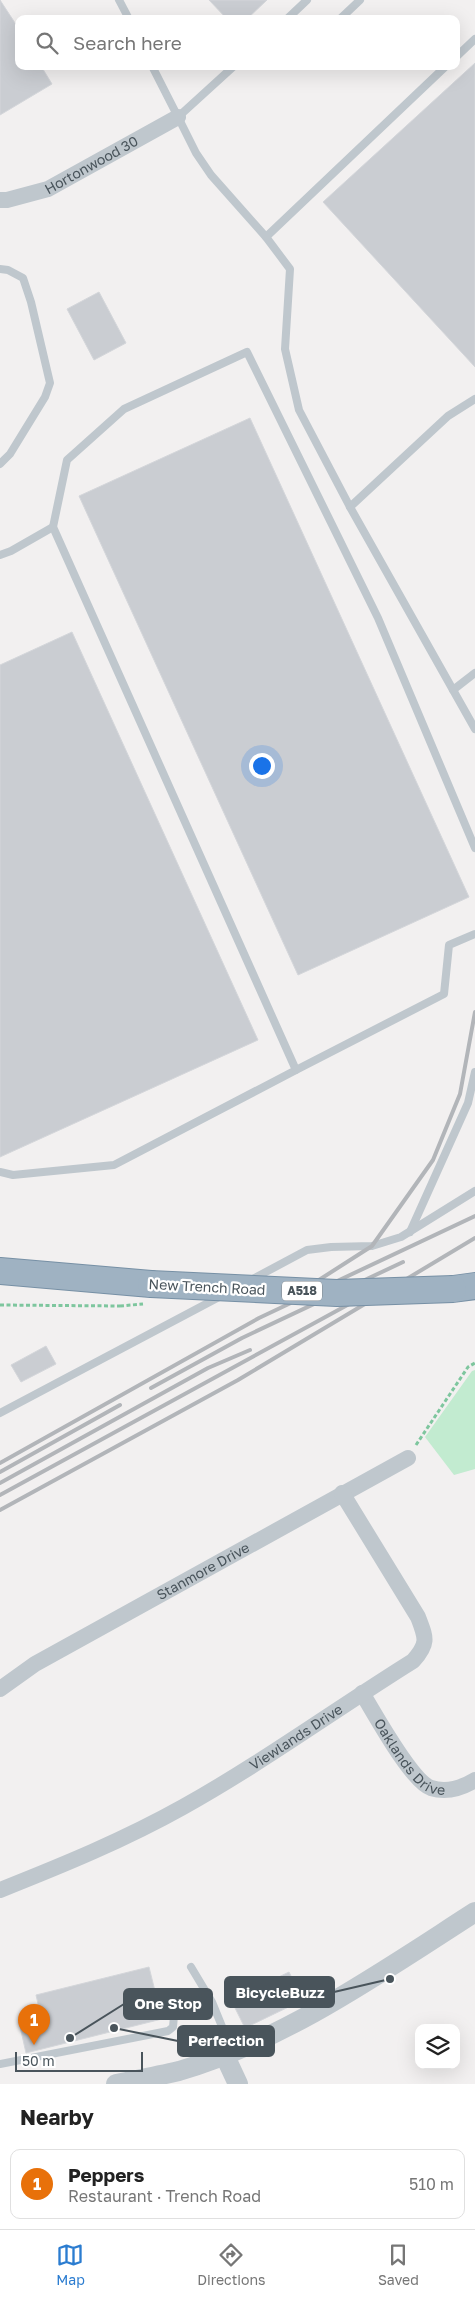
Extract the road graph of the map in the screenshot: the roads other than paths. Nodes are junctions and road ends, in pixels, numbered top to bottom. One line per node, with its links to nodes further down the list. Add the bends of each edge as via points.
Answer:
1 (119, 0): 4 (lane)
2 (308, 0): 5 (lane)
3 (360, 0): 6 (lane)
4 (126, 15)
5 (291, 15)
6 (344, 15)
7 (475, 39): 8 (lane)
8 (460, 53)
9 (154, 70): 12 (lane)
10 (230, 70): 12 (lane)
11 (442, 70): 14 (lane)
12 (178, 117): 13 (street, Hortonwood 30, via 48,189); 14 (lane, via 210,175)
13 (0, 200)
14 (266, 237): 18 (lane, via 290,269 285,349 299,410)
15 (0, 269): 17 (lane, via 23,278 50,383 45,397 10,454)
16 (475, 399): 18 (lane, via 448,416)
17 (0, 464)
18 (350, 507): 22 (lane)
19 (52, 527): 20 (lane); 24 (lane, via 67,460 81,447 124,409 247,352 378,618); 26 (lane)
20 (0, 555)
21 (475, 674): 22 (lane)
22 (453, 690): 23 (lane)
23 (475, 729)
24 (475, 848)
25 (475, 934): 26 (lane, via 449,945 444,994)
26 (296, 1070): 28 (lane, via 114,1165 13,1175)
27 (475, 1072): 30 (lane, via 468,1103)
28 (0, 1172)
29 (475, 1191): 30 (lane)
30 (409, 1232): 34 (lane, via 372,1246 331,1246 307,1250)
31 (0, 1270): 32 (highway, New Trench Road / A518, bridge, via 151,1284 337,1293)
32 (464, 1287)
33 (0, 1403): 34 (lane)
34 (3, 1412)
35 (408, 1458): 36 (street, Stanmore Drive)
36 (342, 1493): 37 (street, Stanmore Drive, via 35,1664); 38 (street, Viewlands Drive, via 418,1617 426,1636 424,1649 413,1661)
37 (0, 1689)
38 (362, 1693): 39 (street, Oaklands Drive, via 414,1776 430,1788 446,1790 466,1786); 40 (street, Viewlands Drive, via 183,1807 96,1852)
39 (475, 1780)
40 (0, 1890)
41 (475, 1912): 44 (street, via 306,2017)
42 (191, 1967): 44 (lane, via 212,2002)
43 (170, 2010): 45 (lane, via 174,2016 173,2027 168,2031)
44 (228, 2053): 46 (street, via 178,2071); 47 (street)
45 (0, 2064)
46 (116, 2084)
47 (238, 2084)

